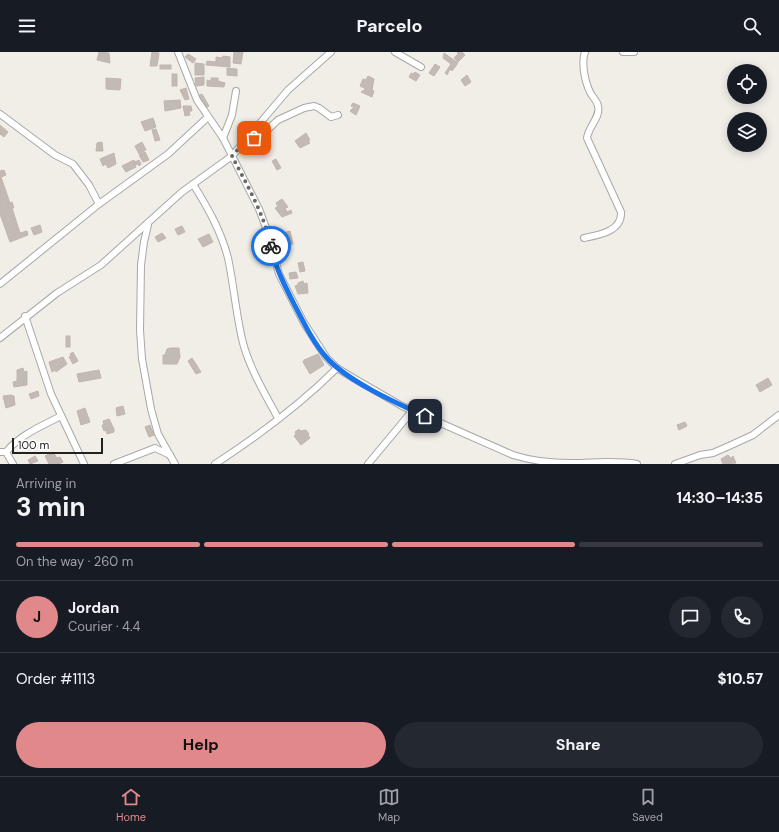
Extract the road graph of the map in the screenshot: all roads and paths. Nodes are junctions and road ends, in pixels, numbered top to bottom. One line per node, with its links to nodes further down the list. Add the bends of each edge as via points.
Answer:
1 (178, 52): 11 (street, via 197,100)
2 (332, 52): 13 (street, via 288,90)
3 (395, 52): 7 (street)
4 (585, 52): 18 (street, via 583,60 586,81 599,110 587,138 621,212 621,218 617,226 609,231)
5 (623, 52): 6 (street)
6 (634, 52)
7 (422, 67)
8 (236, 91): 12 (street, via 232,114)
9 (0, 114): 16 (street, via 55,155 73,164)
10 (338, 115): 13 (street, via 331,117 314,106 304,108 278,120 264,133)
11 (208, 117): 12 (street); 16 (street, via 168,154)
12 (223, 138): 14 (street)
13 (245, 142): 14 (street)
14 (232, 156): 15 (street); 22 (street, via 259,208 279,274 304,323)
15 (193, 184): 17 (street); 26 (street, via 220,233 228,260 243,344)
16 (99, 204): 19 (street)
17 (148, 225): 20 (street, via 101,265); 27 (street, via 141,264 140,330 142,359)
18 (584, 238)
19 (0, 284)
20 (25, 316): 21 (street); 25 (street, via 45,378)
21 (0, 338)
22 (337, 368): 23 (street); 26 (street)
23 (413, 410): 37 (street); 38 (street, via 509,454 526,459 569,463)
24 (779, 415): 31 (street, via 753,435 713,453 700,455)
25 (61, 416): 29 (street, via 25,435); 33 (street)
26 (278, 418): 36 (street)
27 (158, 434): 28 (street); 30 (street)
28 (155, 448): 30 (street); 34 (street)
29 (3, 452): 32 (street)
30 (170, 456): 35 (street)
31 (692, 462): 39 (street)
32 (13, 464)
33 (84, 464)
34 (114, 464)
35 (175, 464)
36 (215, 464)
37 (368, 464)
38 (637, 464)
39 (675, 464)

